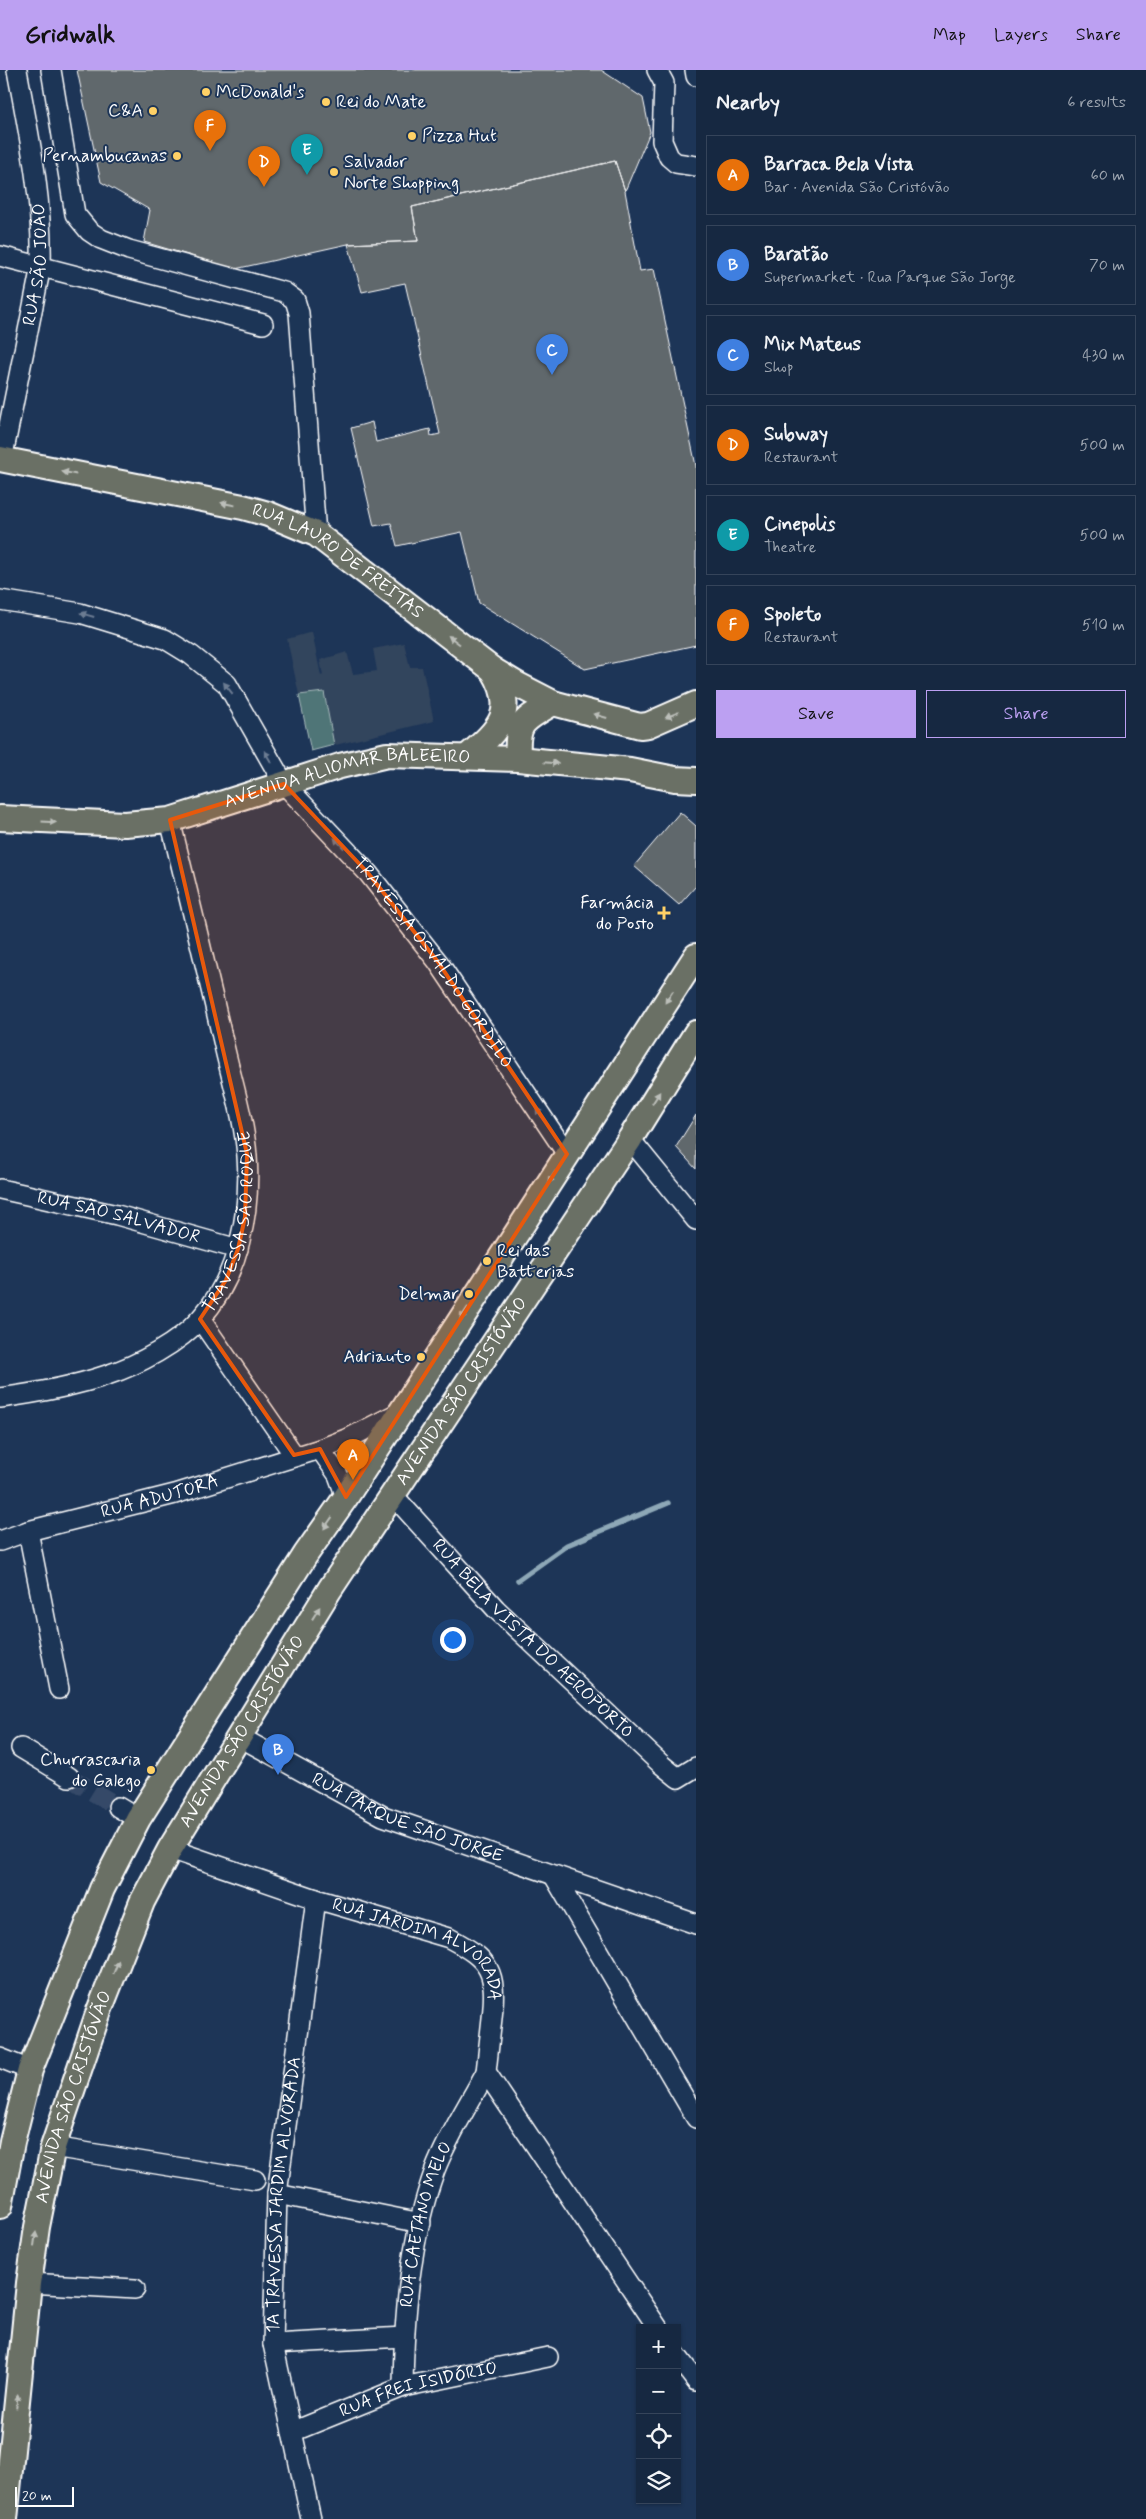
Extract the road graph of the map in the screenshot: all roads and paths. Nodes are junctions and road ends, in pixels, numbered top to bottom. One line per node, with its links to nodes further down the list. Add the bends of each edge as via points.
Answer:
1 (17, 70): 8 (street, RUA SÃO JOÃO, via 42,235)
2 (51, 70): 11 (street, via 76,214 89,231 129,250 284,292 295,300 299,313)
3 (657, 70): 6 (street, via 664,83 662,141 669,158 676,163)
4 (695, 70): 5 (street)
5 (696, 76)
6 (696, 166)
7 (0, 256): 8 (street)
8 (41, 266): 9 (street); 10 (street, RUA SÃO JOÃO)
9 (263, 324)
10 (1, 459): 11 (main road, RUA LAURO DE FREITAS, one-way to 10, via 243,507)
11 (316, 534): 13 (main road, RUA LAURO DE FREITAS, one-way to 11)
12 (0, 600): 19 (street, TRAVESSA OSVALDO GORDILO, one-way to 12, via 227,684 165,638 80,613)
13 (493, 670): 14 (main road, RUA LAURO DE FREITAS); 16 (main road, via 505,692 504,712 493,734)
14 (553, 703): 15 (main road, RUA LAURO DE FREITAS, one-way to 14, via 648,725 633,725); 17 (main road, via 528,717 517,735)
15 (696, 704)
16 (467, 757): 17 (main road, AVENIDA ALIOMAR BALEEIRO); 19 (main road, AVENIDA ALIOMAR BALEEIRO, via 386,755)
17 (518, 759): 18 (main road, AVENIDA ALIOMAR BALEEIRO, one-way to 18)
18 (685, 779): 20 (main road)
19 (284, 784): 22 (main road, AVENIDA ALIOMAR BALEEIRO); 26 (street, TRAVESSA OSVALDO GORDILO, one-way to 19, via 438,962 368,873)
20 (696, 793)
21 (0, 818): 22 (main road, AVENIDA ALIOMAR BALEEIRO, one-way to 22, via 126,824)
22 (170, 820): 29 (street, TRAVESSA SÃO ROQUE, via 232,1080 246,1154 245,1217)
23 (696, 956): 26 (main road, one-way to 26)
24 (696, 1033): 25 (main road, AVENIDA SÃO CRISTÓVÃO, one-way to 24)
25 (630, 1139): 28 (street); 35 (main road, AVENIDA SÃO CRISTÓVÃO)
26 (567, 1154): 32 (main road, one-way to 32)
27 (0, 1189): 29 (street, RUA SÃO SALVADOR, via 118,1215)
28 (696, 1220)
29 (238, 1249): 30 (street, TRAVESSA SÃO ROQUE, via 226,1280)
30 (200, 1319): 31 (street, TRAVESSA SÃO ROQUE, via 166,1347 109,1375 65,1388); 34 (street)
31 (0, 1398)
32 (400, 1412): 33 (street, RUA ADUTORA); 36 (main road)
33 (320, 1449): 34 (street, RUA ADUTORA); 36 (street, via 338,1475)
34 (294, 1455): 37 (street, RUA ADUTORA, via 175,1494)
35 (392, 1494): 40 (main road, AVENIDA SÃO CRISTÓVÃO, one-way to 35); 42 (street, RUA BELA VISTA DO AEROPORTO, via 496,1609 608,1716 678,1778)
36 (346, 1497): 49 (main road, one-way to 49, via 128,1813 102,1889)
37 (28, 1532): 38 (street, RUA ADUTORA); 39 (street)
38 (0, 1541)
39 (60, 1689)
40 (238, 1736): 44 (main road, AVENIDA SÃO CRISTÓVÃO); 45 (street, RUA PARQUE SÃO JORGE, via 383,1816)
41 (21, 1748): 43 (street)
42 (696, 1767)
43 (69, 1777)
44 (170, 1849): 46 (street, RUA JARDIM ALVORADA); 52 (main road, AVENIDA SÃO CRISTÓVÃO, one-way to 44, via 124,1947 142,1902)
45 (554, 1876): 47 (street, RUA PARQUE SÃO JORGE); 51 (street)
46 (316, 1899): 50 (street, RUA JARDIM ALVORADA, via 449,1938 478,1956 487,1966 496,1989); 54 (street, 1A TRAVESSA JARDIM ALVORADA)
47 (696, 1924)
48 (0, 2058): 49 (street)
49 (30, 2070): 55 (main road)
50 (486, 2072): 56 (street, RUA CAETANO MELO, via 435,2170); 59 (street)
51 (696, 2118)
52 (53, 2148): 53 (street); 57 (main road, AVENIDA SÃO CRISTÓVÃO, one-way to 52)
53 (255, 2180)
54 (277, 2194): 56 (street); 61 (street, 1A TRAVESSA JARDIM ALVORADA)
55 (0, 2206)
56 (420, 2223): 60 (street, RUA CAETANO MELO)
57 (29, 2283): 58 (street); 67 (main road, AVENIDA SÃO CRISTÓVÃO, one-way to 57)
58 (135, 2289)
59 (655, 2324)
60 (404, 2337): 61 (street); 65 (street, RUA CAETANO MELO)
61 (273, 2344): 66 (street, 1A TRAVESSA JARDIM ALVORADA)
62 (548, 2358): 65 (street, RUA FREI ISIDÓRIO)
63 (681, 2361): 64 (street)
64 (696, 2381)
65 (403, 2388): 66 (street, RUA FREI ISIDÓRIO)
66 (292, 2432): 68 (street, 1A TRAVESSA JARDIM ALVORADA)
67 (5, 2519)
68 (311, 2519)

